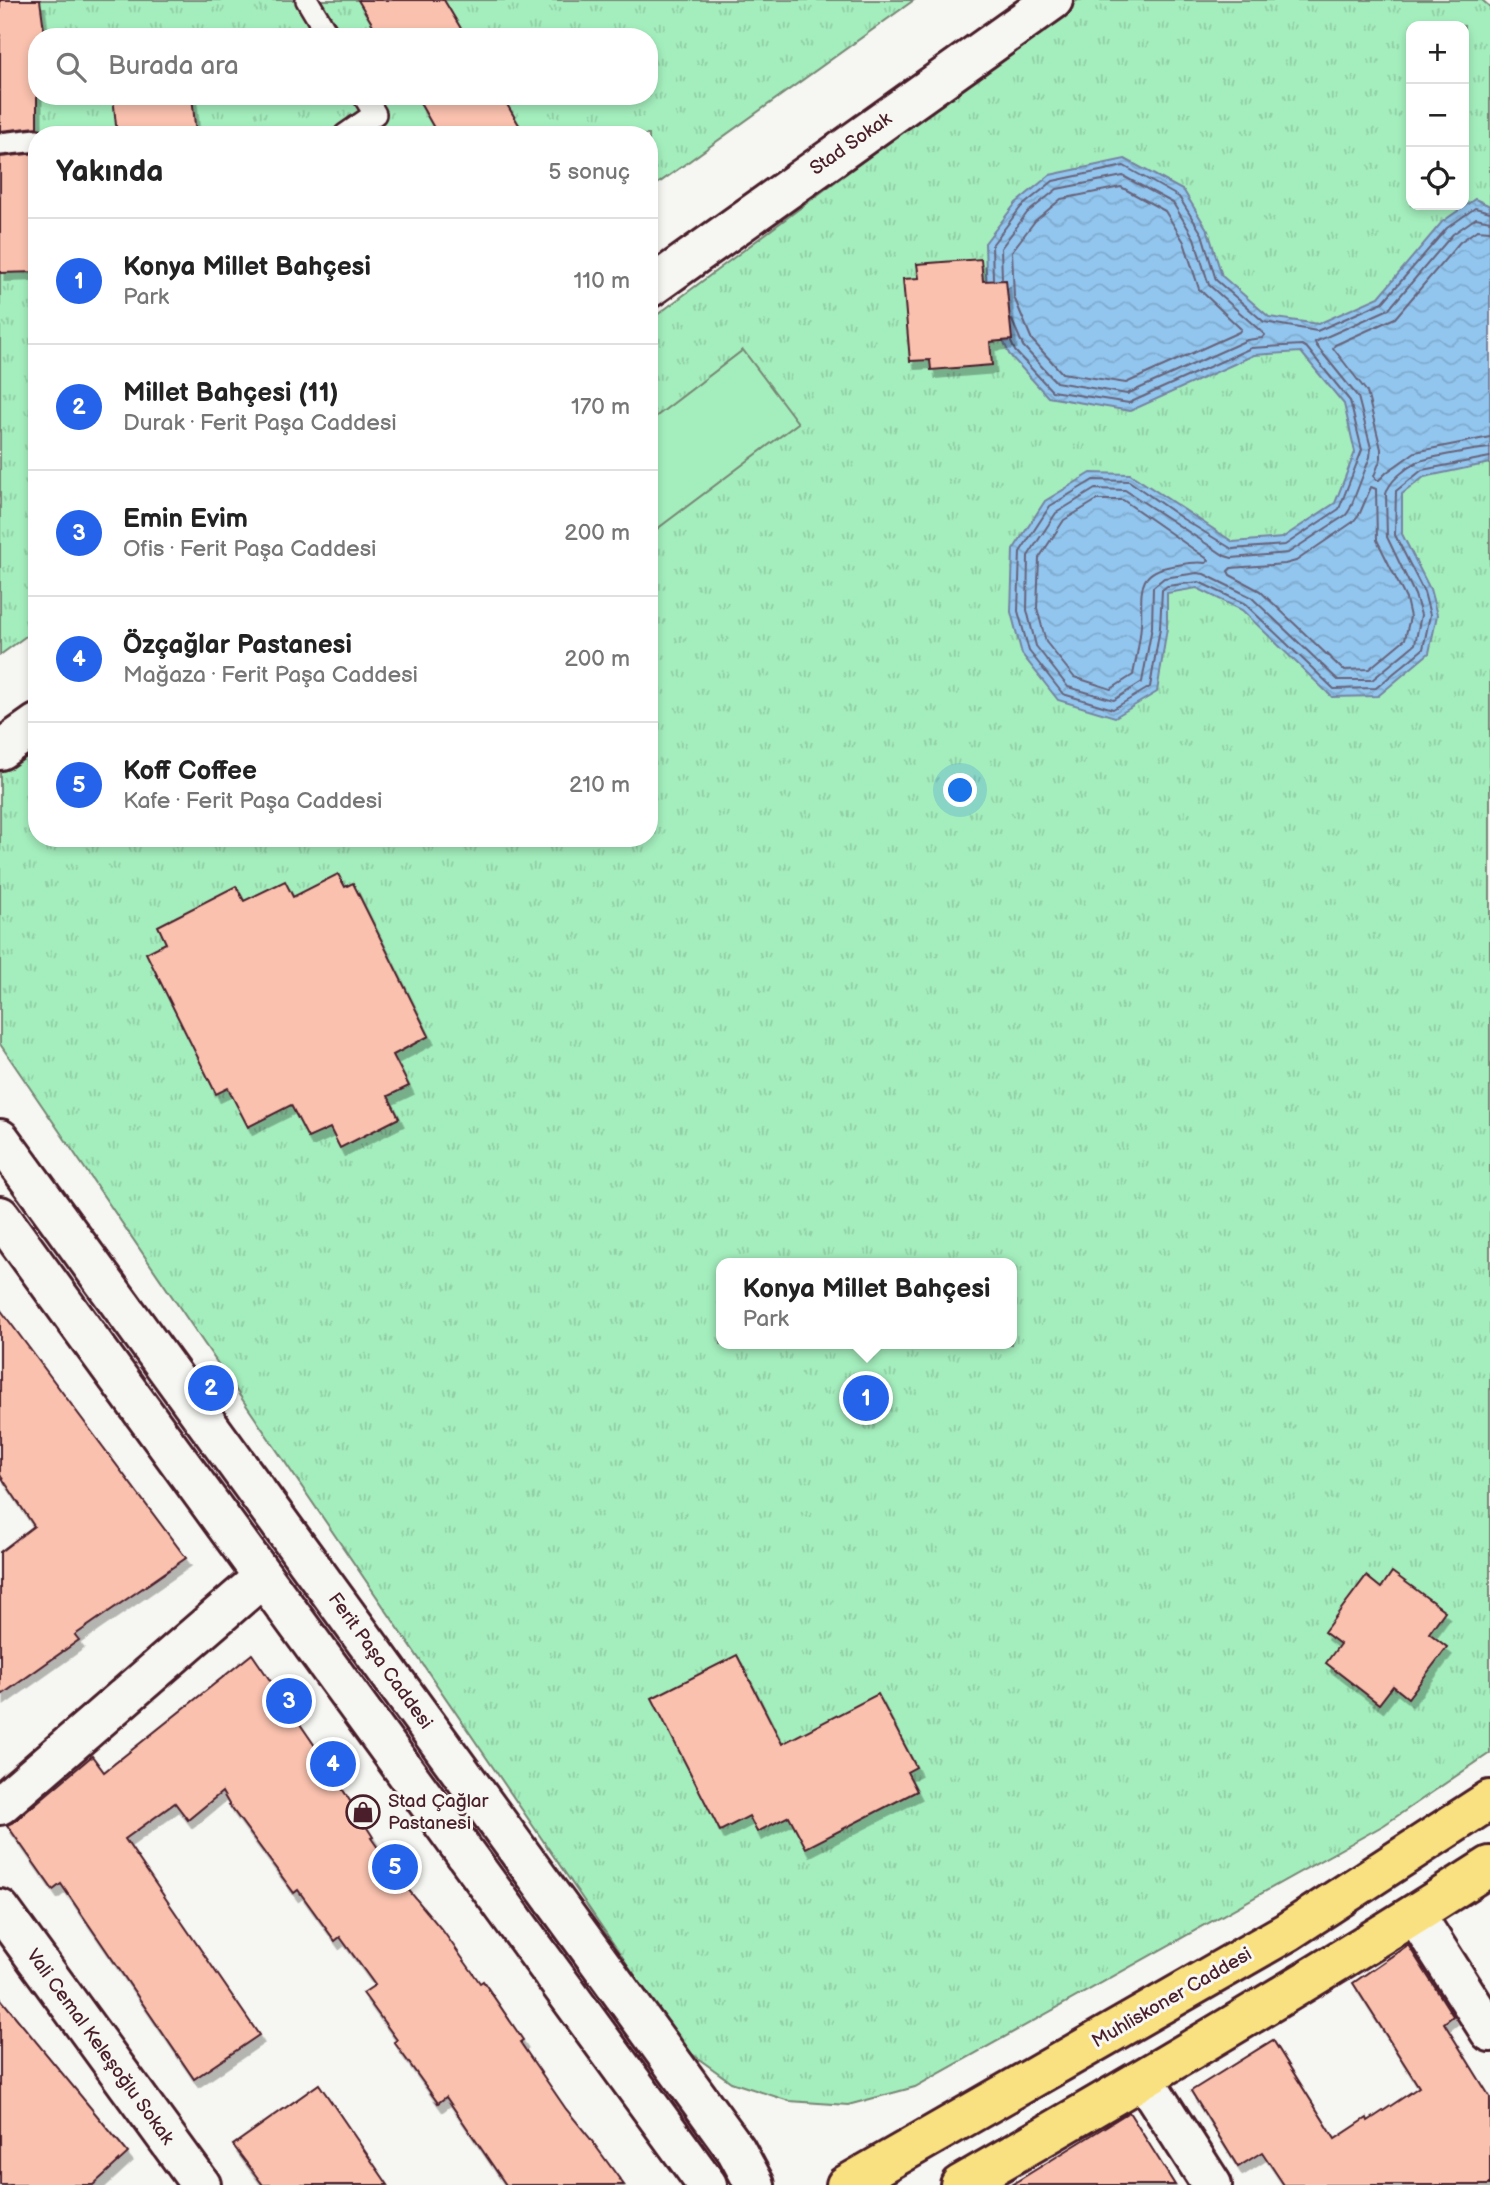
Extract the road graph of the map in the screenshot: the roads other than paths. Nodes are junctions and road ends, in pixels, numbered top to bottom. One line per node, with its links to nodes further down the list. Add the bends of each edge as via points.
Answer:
1 (307, 0): 3 (lane)
2 (1053, 0): 8 (main road, Stad Sokak)
3 (324, 28)
4 (370, 105): 5 (lane, via 375,114)
5 (358, 126)
6 (28, 141): 7 (lane)
7 (0, 144)
8 (658, 282)
9 (28, 730): 10 (main road)
10 (0, 750)
11 (0, 1139): 23 (main road, Ferit Paşa Caddesi, via 736,2150)
12 (0, 1216): 13 (main road)
13 (263, 1577): 15 (main road); 22 (main road)
14 (1490, 1800): 24 (main road, Muhliskoner Caddesi, via 1287,1932)
15 (0, 1805)
16 (1490, 1866): 18 (main road)
17 (0, 1909): 21 (main road, Vali Cemal Keleşoğlu Sokak)
18 (1415, 1914): 19 (main road); 20 (main road)
19 (1490, 2032)
20 (1143, 2079): 25 (main road); 26 (main road)
21 (201, 2185)
22 (707, 2185)
23 (755, 2185)
24 (846, 2185)
25 (960, 2185)
26 (1212, 2185)

